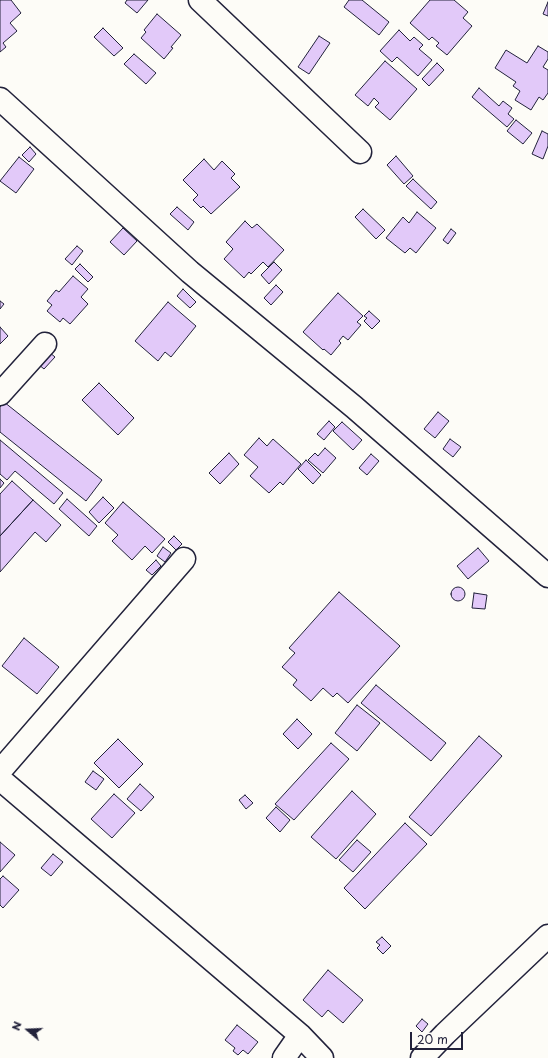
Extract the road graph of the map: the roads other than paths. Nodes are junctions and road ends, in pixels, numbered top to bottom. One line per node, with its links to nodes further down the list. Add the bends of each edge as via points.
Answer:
1 (200, 0): 3 (street)
2 (0, 99): 7 (street, via 190,272 354,407)
3 (360, 152)
4 (45, 344): 5 (street)
5 (0, 394)
6 (184, 559): 8 (street)
7 (548, 576)
8 (0, 771)
9 (0, 779): 11 (street)
10 (548, 936): 14 (street)
11 (300, 1035): 12 (street); 13 (street)
12 (284, 1058)
13 (322, 1058)
14 (422, 1058)

